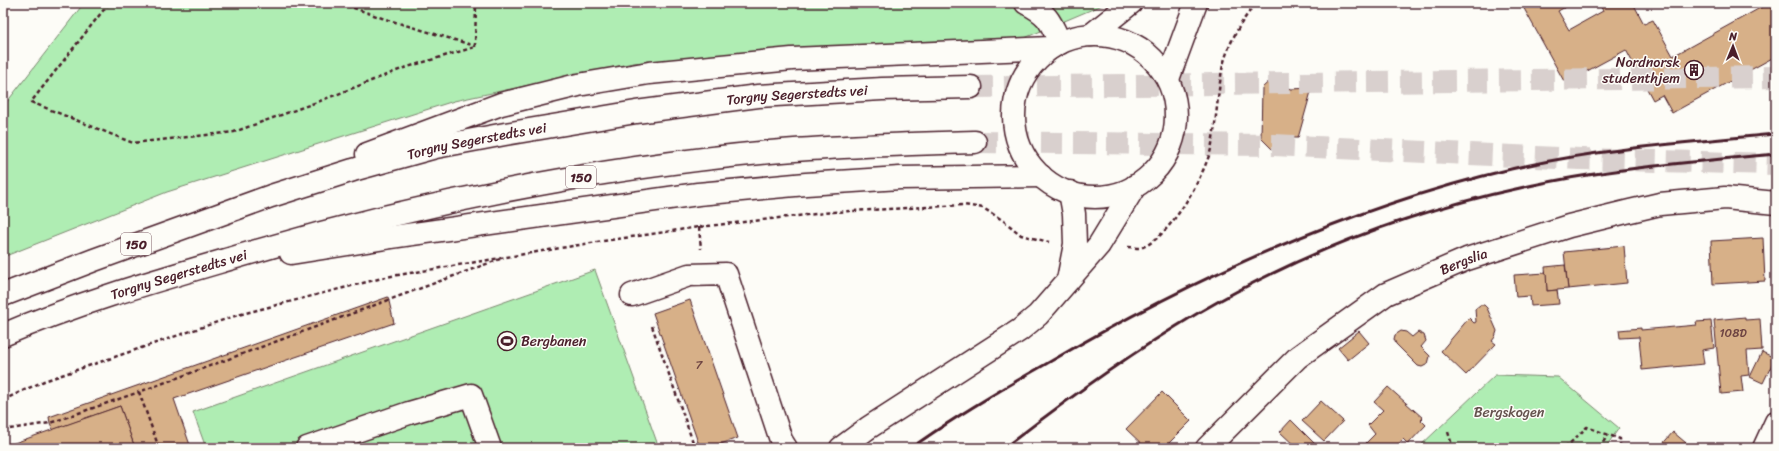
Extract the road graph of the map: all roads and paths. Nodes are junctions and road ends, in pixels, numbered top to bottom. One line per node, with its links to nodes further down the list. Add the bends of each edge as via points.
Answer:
1 (109, 3): 10 (path, via 31,102 133,143 234,132 404,68)
2 (340, 3): 10 (path)
3 (476, 3): 10 (path)
4 (1026, 3): 9 (main road, via 1050,20)
5 (1131, 3): 8 (main road)
6 (1196, 3): 11 (main road)
7 (1257, 3): 20 (path, via 1249,11 1232,41 1221,74 1210,150 1198,182 1157,240 1142,248)
8 (1091, 35): 9 (main road, via 1076,37); 11 (main road, via 1110,36 1127,41 1157,63)
9 (1055, 46): 14 (main road, via 1038,59 1027,72 1020,86 1014,118 1016,135 1022,150); 17 (main road, via 792,59 649,73 578,85 501,104 376,150)
10 (475, 47)
11 (1168, 79): 15 (main road, via 1174,95 1176,112 1174,134 1166,154 1153,172)
12 (971, 87): 17 (main road, Torgny Segerstedts vei / 150, via 758,96 636,112 436,147)
13 (975, 142): 22 (main road, Torgny Segerstedts vei / 150, via 770,152 501,190 303,237)
14 (1041, 176): 16 (main road); 22 (main road, via 900,178 698,194 392,237)
15 (1135, 186): 16 (main road, via 1120,193 1104,196); 23 (main road, via 1099,245)
16 (1070, 192): 23 (main road, via 1075,244)
17 (270, 196): 25 (main road, Torgny Segerstedts vei / 150)
18 (1776, 202): 40 (main road, Bergslia, via 1725,198 1652,206 1568,226 1467,259 1386,294 1298,357)
19 (1056, 243): 21 (path, via 1021,235 983,208 964,206 832,212 597,242)
20 (1127, 247)
21 (506, 257): 28 (path); 29 (path, via 386,277 238,315 44,382)
22 (197, 268): 27 (main road, Torgny Segerstedts vei / 150, via 107,296)
23 (1068, 282): 39 (main road, via 1038,315 1020,330)
24 (632, 294): 38 (main road, via 688,275 726,274 781,440)
25 (3, 295)
26 (652, 326): 37 (path)
27 (3, 335)
28 (139, 392): 31 (path, via 50,423); 34 (path)
29 (3, 400)
30 (1776, 422): 45 (main road)
31 (3, 430)
32 (1448, 432): 41 (path)
33 (1608, 435): 42 (path, via 1587,427); 43 (path); 44 (path, via 1620,439)
34 (159, 448)
35 (307, 448): 36 (main road, via 471,395)
36 (490, 448)
37 (695, 448)
38 (786, 448)
39 (841, 448)
40 (1207, 448)
41 (1454, 448)
42 (1565, 448)
43 (1599, 448)
44 (1620, 448)
45 (1764, 448)

